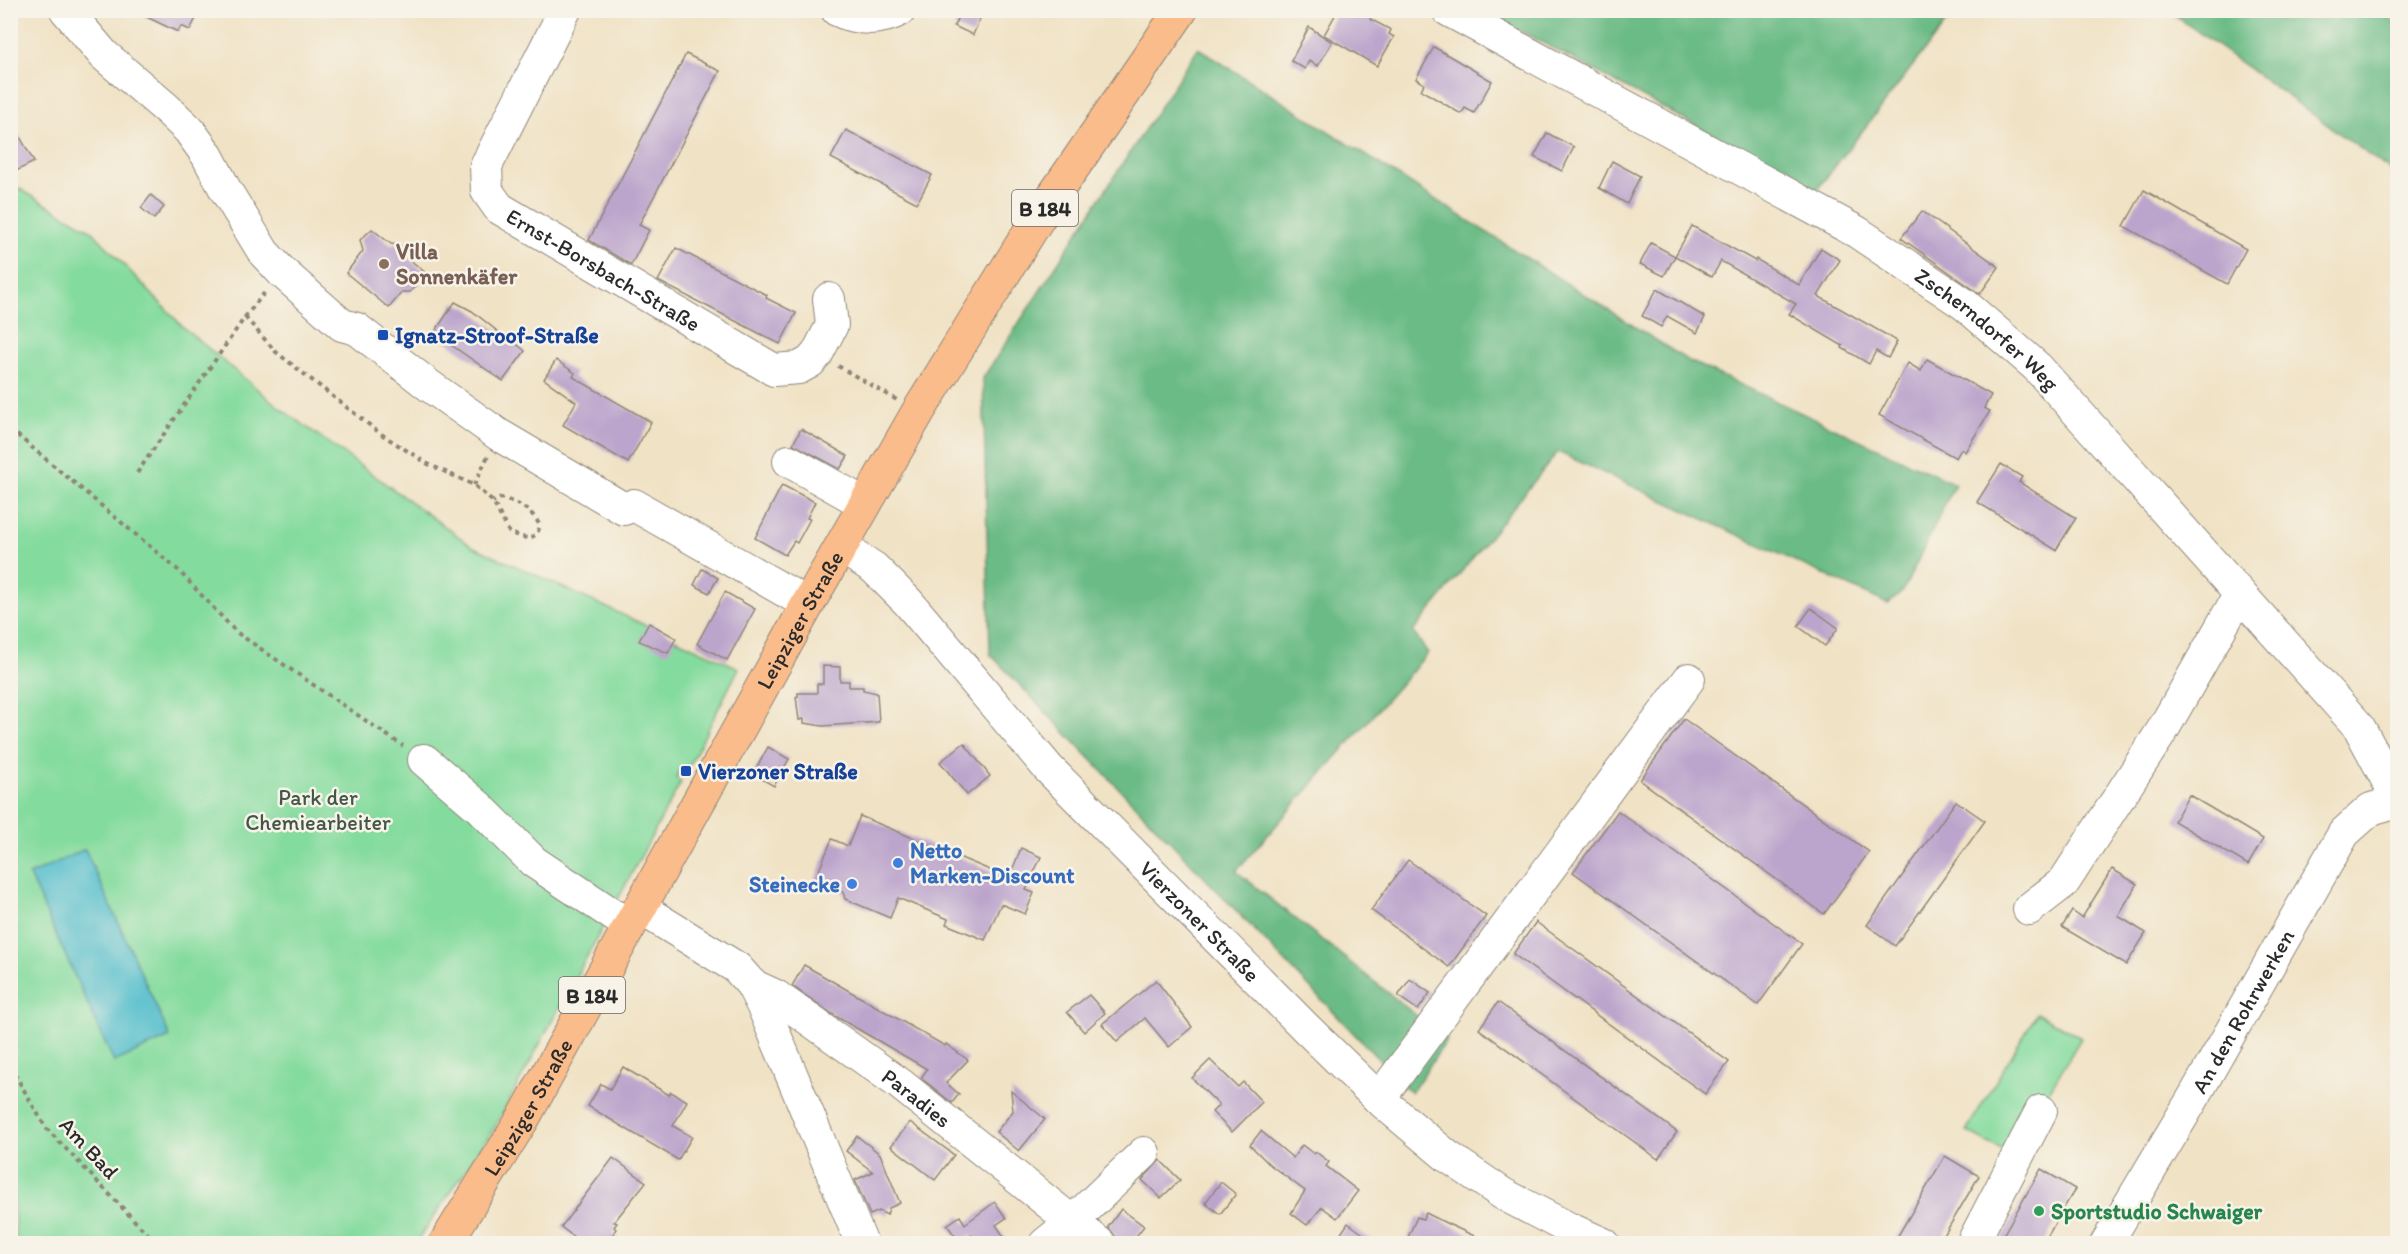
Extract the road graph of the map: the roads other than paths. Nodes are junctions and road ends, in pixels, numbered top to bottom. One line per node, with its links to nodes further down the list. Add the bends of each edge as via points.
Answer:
1 (66, 10): 12 (street, via 104,55 189,130 264,253 342,325 357,329 499,435 624,509 634,505)
2 (565, 10): 7 (street, Ernst-Borsbach-Straße, via 486,166 487,191 499,208 774,369 799,368 817,354 832,325)
3 (837, 10): 4 (street, via 868,19)
4 (900, 10)
5 (1181, 10): 9 (main road, Leipziger Straße / B 184, via 1037,220)
6 (1448, 10): 11 (street, Zscherndorfer Weg, via 1857,232 1964,304 2037,367)
7 (829, 299)
8 (789, 461): 9 (street)
9 (865, 504): 10 (main road, Leipziger Straße / B 184)
10 (841, 547): 12 (main road, Leipziger Straße / B 184); 19 (street, Vierzoner Straße, via 874,568 908,602 1049,769)
11 (2240, 594): 15 (street, Zscherndorfer Weg, via 2359,727); 16 (street, via 2162,731 2064,882)
12 (808, 604): 17 (main road, Leipziger Straße / B 184)
13 (1689, 679): 19 (street)
14 (424, 760): 17 (street, Paradies, via 534,862)
15 (2397, 800): 29 (street, An den Rohrwerken, via 2371,809 2344,833)
16 (2029, 909)
17 (635, 917): 18 (street, Paradies, via 737,968); 23 (main road, Leipziger Straße / B 184, via 524,1117)
18 (752, 985): 22 (street, Paradies, via 776,996 900,1084); 24 (street, Paradies)
19 (1379, 1099): 27 (street, Vierzoner Straße, via 1447,1156 1503,1194)
20 (2041, 1111): 28 (street)
21 (1144, 1153): 22 (street)
22 (1072, 1222): 25 (street); 26 (street, Paradies)
23 (445, 1244)
24 (862, 1244)
25 (1045, 1244)
26 (1100, 1244)
27 (1604, 1244)
28 (1972, 1244)
29 (2106, 1244)

